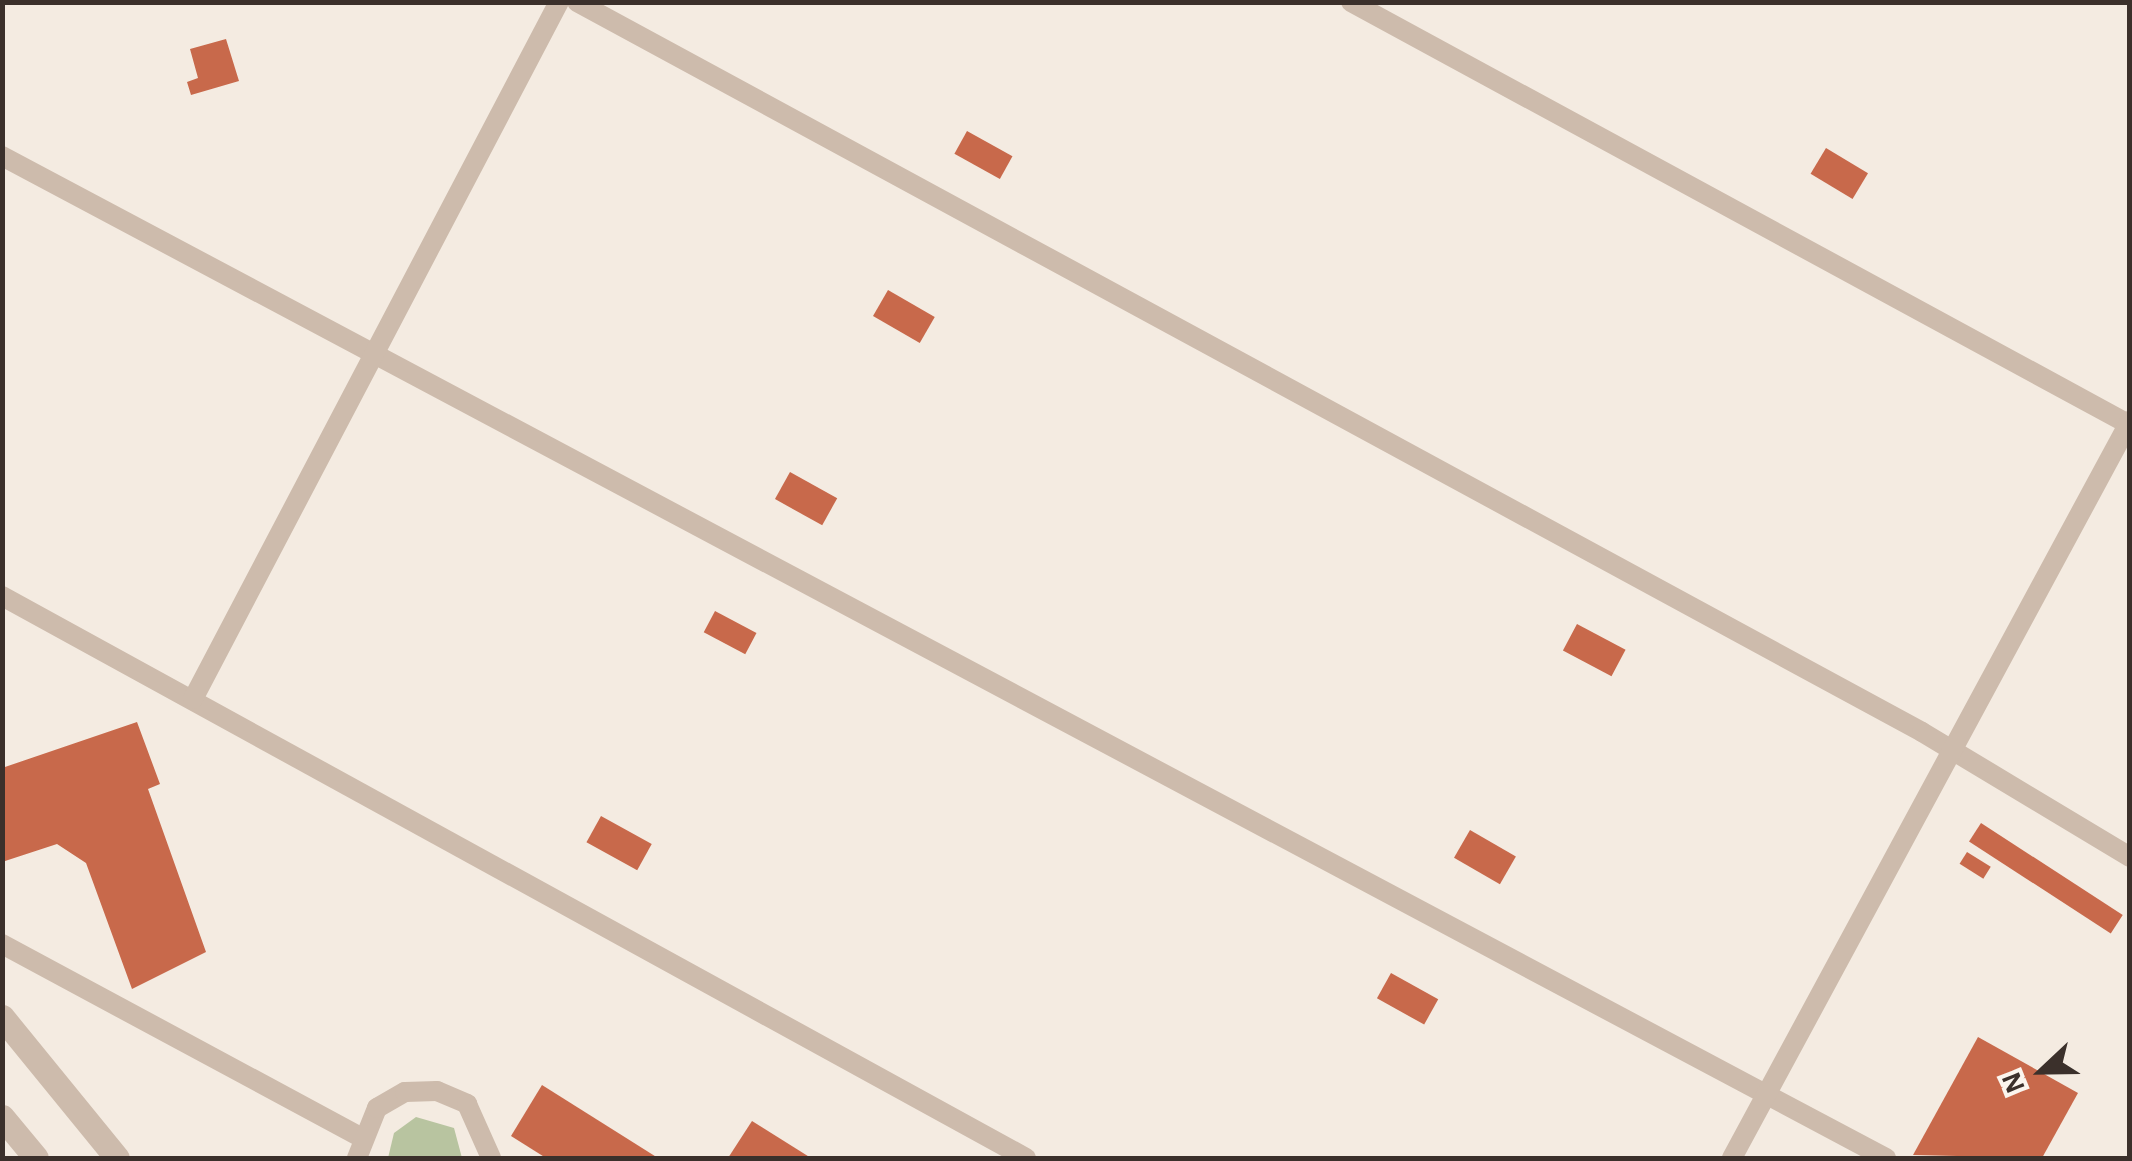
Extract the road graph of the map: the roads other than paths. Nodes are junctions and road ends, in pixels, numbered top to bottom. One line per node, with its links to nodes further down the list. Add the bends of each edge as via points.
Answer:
1 (559, 2): 5 (lane)
2 (577, 2): 9 (lane)
3 (1351, 2): 6 (lane)
4 (2, 156): 5 (lane)
5 (375, 354): 8 (lane); 13 (lane)
6 (2129, 423): 9 (lane)
7 (2, 596): 8 (lane)
8 (193, 700): 20 (lane)
9 (1952, 750): 10 (lane); 13 (lane)
10 (2130, 858)
11 (2, 944): 15 (lane)
12 (2, 1017): 17 (street)
13 (1767, 1094): 21 (lane); 22 (lane)
14 (2, 1116): 16 (street)
15 (359, 1136): 18 (lane); 19 (lane, via 377,1108 405,1092 437,1090 467,1104)
16 (36, 1158)
17 (117, 1158)
18 (358, 1158)
19 (491, 1158)
20 (1026, 1158)
21 (1732, 1158)
22 (1886, 1158)

